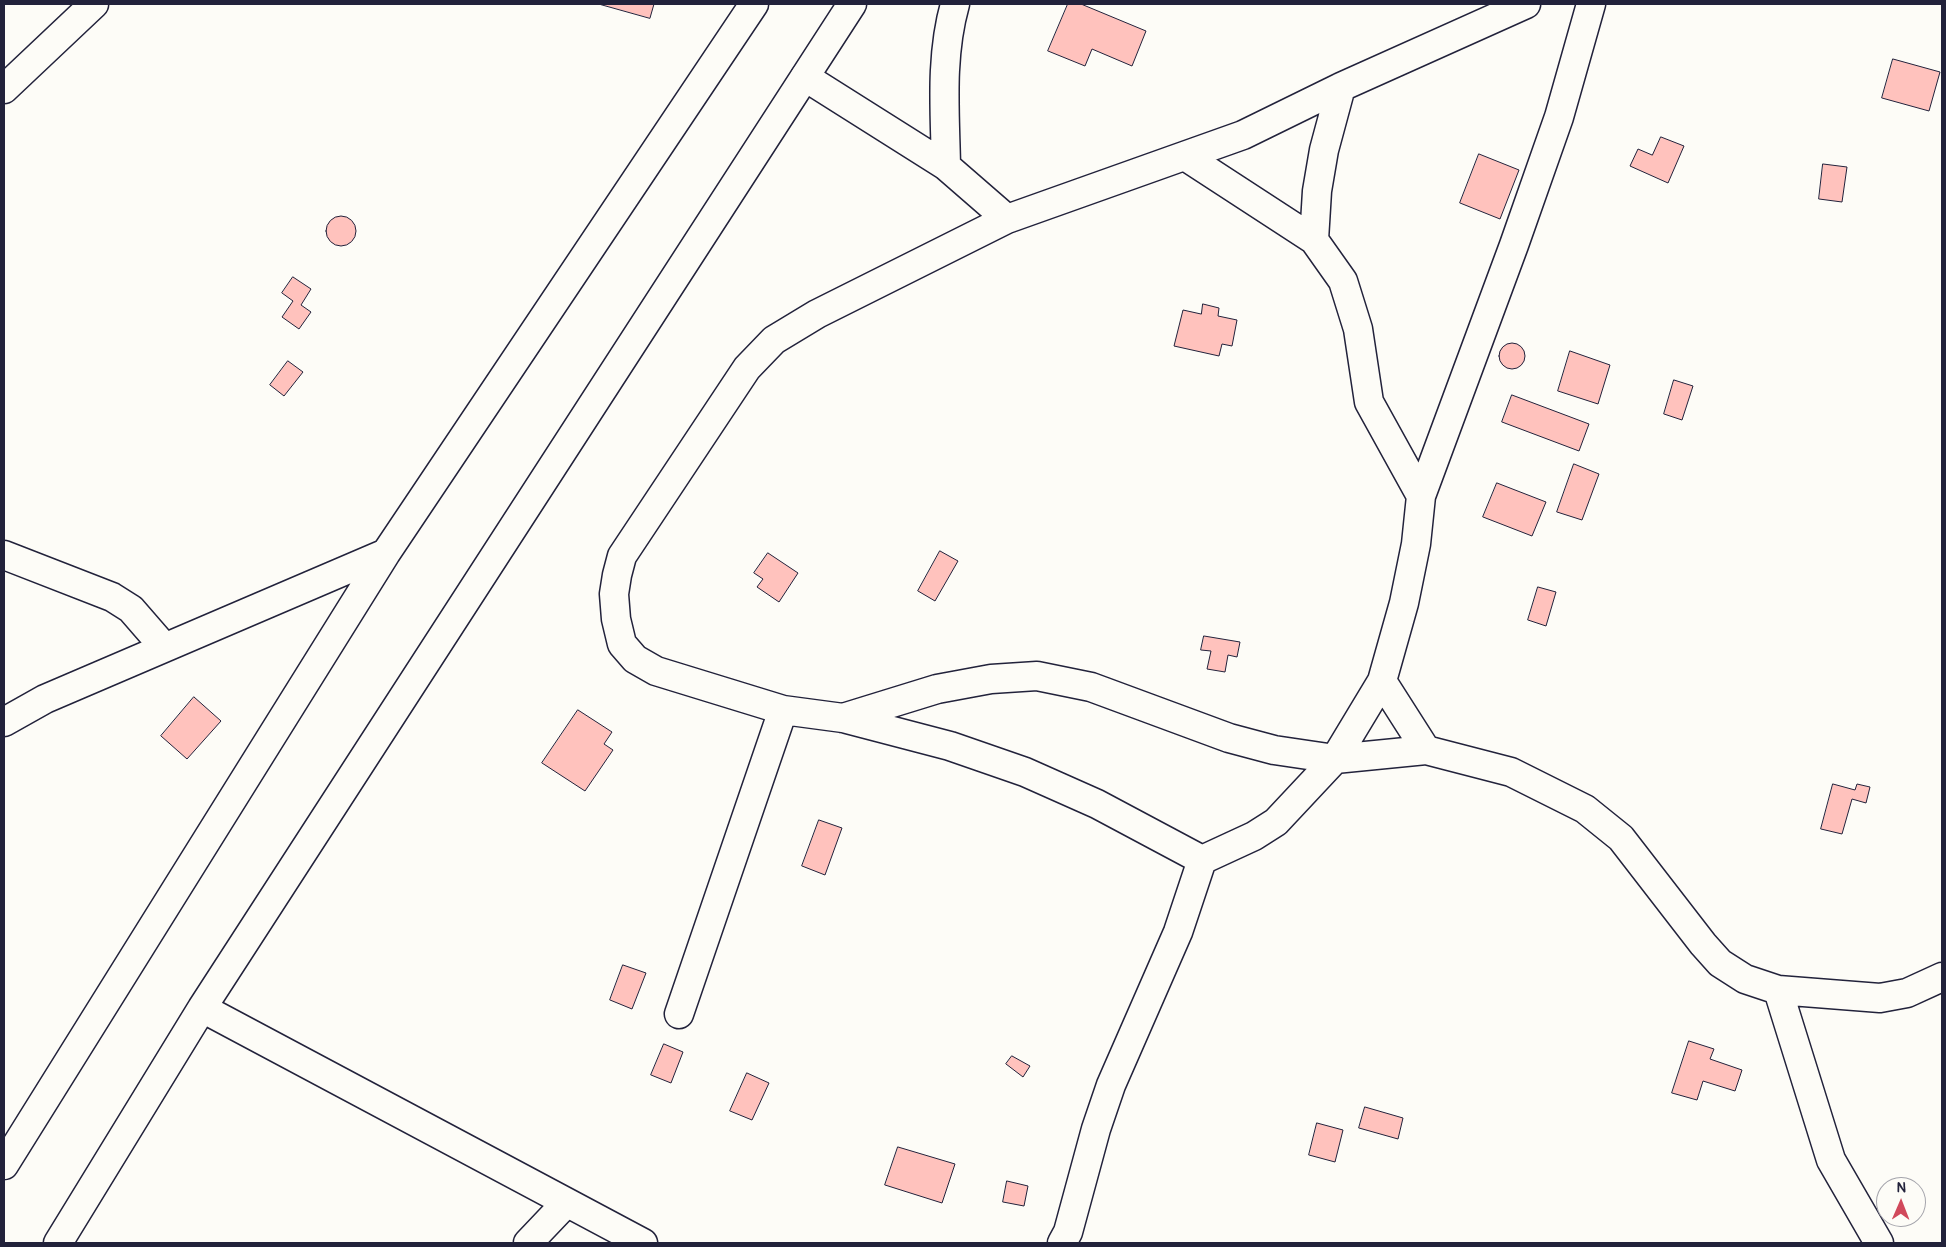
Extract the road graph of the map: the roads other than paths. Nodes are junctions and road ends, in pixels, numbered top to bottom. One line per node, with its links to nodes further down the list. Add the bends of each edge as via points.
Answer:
1 (94, 4): 9 (street)
2 (754, 4): 15 (street)
3 (852, 4): 7 (street)
4 (955, 4): 11 (street, via 948,29 944,75)
5 (1526, 4): 8 (street)
6 (1591, 4): 14 (street, via 1556,126)
7 (805, 77): 11 (street); 27 (street)
8 (1341, 87): 10 (street, via 1243,136); 13 (street, via 1324,150)
9 (4, 90)
10 (1185, 156): 12 (street); 13 (street)
11 (946, 166): 12 (street)
12 (1007, 219): 19 (street, via 817,314 774,340 747,368 622,556 614,594 616,619 622,644 635,658 656,671)
13 (1314, 240): 14 (street, via 1343,282 1358,329 1369,402)
14 (1421, 496): 18 (street, via 1416,544 1404,604)
15 (386, 553): 17 (street); 29 (street)
16 (4, 555): 17 (street, via 112,597 131,610)
17 (164, 647): 21 (street, via 44,699)
18 (1382, 682): 22 (street); 23 (street)
19 (783, 710): 20 (street); 28 (street)
20 (843, 718): 23 (street, via 937,689 991,679 1037,676 1090,687 1265,748); 24 (street, via 950,746 1025,772 1097,804)
21 (4, 722)
22 (1426, 750): 23 (street); 26 (street, via 1511,772 1585,809 1621,838 1720,963 1744,980)
23 (1335, 758): 24 (street, via 1276,822)
24 (1202, 860): 34 (street, via 1178,932 1111,1085)
25 (1942, 977): 26 (street, via 1907,993 1880,998)
26 (1778, 990): 35 (street, via 1831,1160)
27 (202, 1008): 30 (street); 31 (street)
28 (679, 1014)
29 (4, 1165)
30 (566, 1203): 32 (street); 33 (street)
31 (58, 1243)
32 (528, 1243)
33 (642, 1243)
34 (1062, 1243)
35 (1879, 1243)

